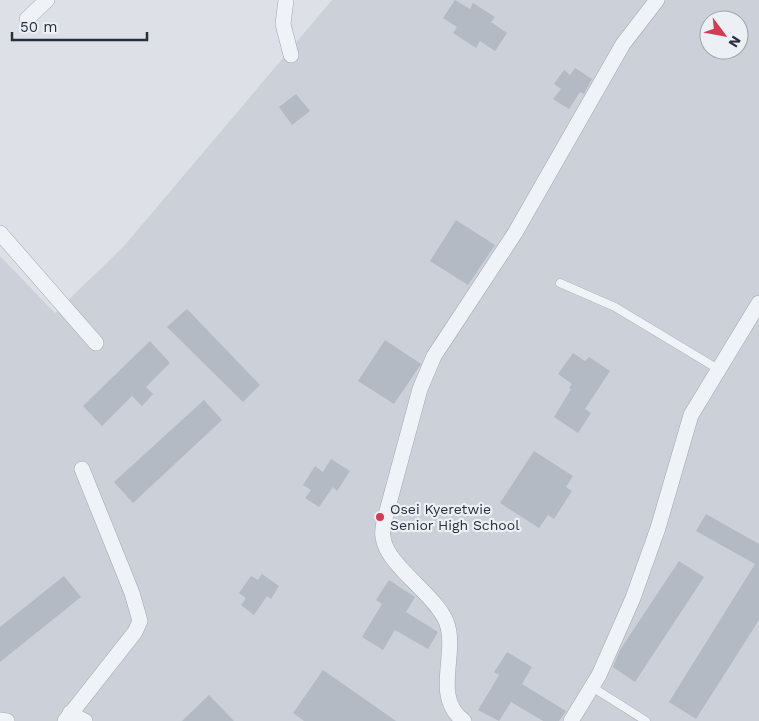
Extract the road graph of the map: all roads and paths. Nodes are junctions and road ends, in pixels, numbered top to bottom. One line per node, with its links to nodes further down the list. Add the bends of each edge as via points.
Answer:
1 (47, 0): 4 (street)
2 (286, 0): 5 (street, via 283,24)
3 (657, 0): 17 (street, via 623,44 515,233 434,356 420,389 386,512 382,538 391,557 419,584 442,613 450,632 446,687 455,714)
4 (27, 19)
5 (291, 55)
6 (0, 233): 9 (street)
7 (560, 283): 10 (lane, via 615,307)
8 (759, 303): 10 (street)
9 (96, 343)
10 (718, 369): 12 (street, via 691,415 658,528 633,598)
11 (82, 469): 13 (street, via 132,593 140,621 135,632)
12 (592, 687): 18 (street); 19 (lane)
13 (68, 717): 16 (street)
14 (0, 720): 15 (street)
15 (7, 721)
16 (85, 721)
17 (464, 721)
18 (571, 721)
19 (646, 721)

